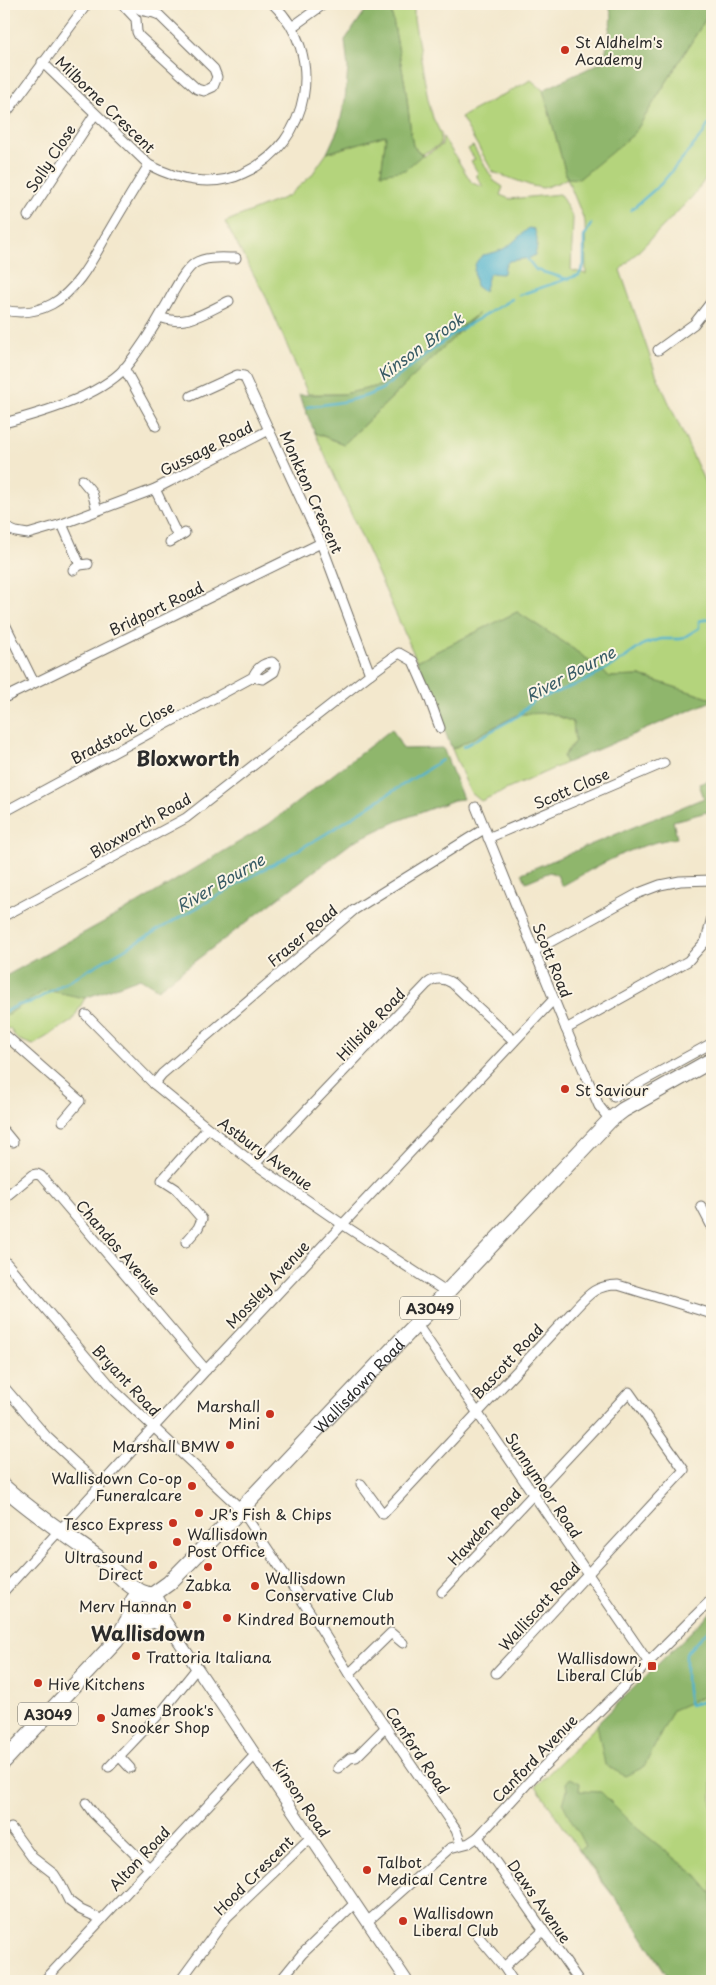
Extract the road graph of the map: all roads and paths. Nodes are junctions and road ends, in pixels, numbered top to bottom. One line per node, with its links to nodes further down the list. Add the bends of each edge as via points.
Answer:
1 (86, 4): 7 (street)
2 (122, 4): 3 (street, via 136,19 140,36 194,86 204,91 213,86 218,77 214,69 159,15 142,12)
3 (132, 4)
4 (273, 4): 6 (street, Milborne Crescent)
5 (324, 4): 6 (street)
6 (292, 27): 10 (street, Milborne Crescent, via 303,54 305,89 292,130 270,156 243,174 213,181 180,178)
7 (42, 62): 8 (street, Milborne Crescent); 9 (street)
8 (95, 114): 10 (street, Milborne Crescent); 11 (street, Solly Close)
9 (4, 116)
10 (149, 165): 15 (street, via 87,268 69,290 39,309 27,312)
11 (28, 216)
12 (236, 258): 16 (street, via 210,258 195,263)
13 (712, 301): 17 (street, via 694,324)
14 (229, 302): 16 (street, via 179,322)
15 (4, 310)
16 (160, 317): 18 (street)
17 (658, 350)
18 (124, 368): 20 (street, via 80,398); 21 (street)
19 (191, 396): 22 (street, Monkton Crescent, via 237,375 244,376)
20 (4, 423)
21 (156, 426)
22 (269, 430): 24 (street, Gussage Road); 29 (street, Monkton Crescent)
23 (82, 480): 25 (street, via 92,492)
24 (155, 489): 25 (street, Gussage Road); 28 (street, Gussage Road)
25 (98, 510): 26 (street, Gussage Road)
26 (62, 524): 27 (street, Gussage Road, via 28,534); 30 (street)
27 (4, 527)
28 (178, 537)
29 (320, 543): 32 (street, Monkton Crescent); 34 (street, Bridport Road)
30 (80, 566)
31 (4, 622): 34 (street)
32 (370, 674): 36 (street, Bloxworth Road, via 399,653 413,661); 43 (street, Bloxworth Road, via 186,818)
33 (253, 677): 39 (street, Bradstock Close)
34 (34, 684): 35 (street, Bridport Road)
35 (4, 698)
36 (440, 728)
37 (664, 763): 41 (street, Scott Close)
38 (476, 807): 40 (street, Scott Road)
39 (4, 812)
40 (484, 829): 41 (street, Scott Road); 53 (street, Fraser Road, via 354,910 226,1018)
41 (488, 838): 45 (street, Scott Road)
42 (712, 880): 45 (street, via 680,881 639,893)
43 (4, 916)
44 (712, 917): 48 (street, via 706,941 688,961)
45 (534, 951): 46 (street, Scott Road)
46 (554, 999): 48 (street, Scott Road); 50 (street, Mossley Avenue)
47 (86, 1015): 53 (street, Astbury Avenue)
48 (566, 1029): 55 (street, Scott Road, via 599,1106)
49 (4, 1034): 56 (street, via 80,1101)
50 (514, 1041): 60 (street, Hillside Road, via 452,984 442,979 433,980); 63 (street, Mossley Avenue)
51 (712, 1043): 54 (street)
52 (712, 1060): 55 (main road, Wallisdown Road / A3049)
53 (154, 1084): 57 (street, Astbury Avenue)
54 (614, 1097)
55 (610, 1120): 67 (main road, Wallisdown Road / A3049)
56 (63, 1121)
57 (208, 1128): 60 (street, Astbury Avenue); 65 (street, via 162,1180 176,1189 202,1219)
58 (4, 1131): 59 (street)
59 (13, 1142)
60 (255, 1164): 63 (street, Astbury Avenue)
61 (4, 1198): 70 (street, Chandos Avenue, via 32,1175 41,1176)
62 (701, 1206): 64 (street)
63 (342, 1224): 67 (street, Astbury Avenue); 70 (street, Mossley Avenue)
64 (712, 1227)
65 (186, 1242)
66 (4, 1260): 73 (street, Bryant Road, via 107,1382)
67 (446, 1292): 69 (main road, Wallisdown Road / A3049)
68 (712, 1314): 72 (street, Bascott Road, via 618,1286 598,1288)
69 (416, 1323): 72 (street, Sunnymoor Road); 79 (main road, Wallisdown Road / A3049)
70 (206, 1370): 73 (street, Mossley Avenue)
71 (4, 1387): 76 (street, via 46,1436)
72 (477, 1413): 75 (street, Bascott Road, via 383,1514); 78 (street, Sunnymoor Road)
73 (152, 1428): 76 (street, Mossley Avenue); 79 (street, Bryant Road)
74 (684, 1470): 78 (street, Hawden Road, via 629,1392); 81 (street, Walliscott Road)
75 (361, 1484)
76 (100, 1485): 80 (street, Mossley Avenue)
77 (4, 1486): 80 (main road)
78 (534, 1493): 81 (street, Sunnymoor Road); 84 (street, Hawden Road)
79 (241, 1509): 86 (main road, Wallisdown Road / A3049); 91 (street, Canford Road)
80 (58, 1530): 82 (main road); 83 (street, Mossley Avenue)
81 (587, 1573): 88 (street, Sunnymoor Road); 90 (street, Walliscott Road)
82 (119, 1576): 86 (main road); 86 (main road, via 138,1591)
83 (4, 1591)
84 (442, 1592)
85 (712, 1600): 88 (street, Canford Avenue)
86 (147, 1608): 89 (street, Kinson Road, via 172,1631); 95 (main road, Wallisdown Road / A3049)
87 (403, 1643): 91 (street, via 392,1633)
88 (649, 1663): 101 (street, Canford Avenue, via 539,1771)
89 (196, 1668): 93 (street, Kinson Road); 94 (street, via 164,1709)
90 (496, 1673)
91 (349, 1674): 92 (street, Canford Road)
92 (386, 1727): 98 (street, via 356,1757); 103 (street, Canford Road, via 456,1830)
93 (255, 1755): 102 (street, Kinson Road); 104 (street, Alton Road)
94 (119, 1756): 96 (street); 97 (street)
95 (4, 1761)
96 (109, 1767)
97 (130, 1768)
98 (338, 1768)
99 (86, 1803): 104 (street)
100 (11, 1828): 106 (street, via 32,1857 54,1874 69,1901)
101 (478, 1837): 103 (street, Canford Avenue); 108 (street, Daws Avenue)
102 (310, 1838): 105 (street, Kinson Road); 112 (street, Hood Crescent, via 227,1917 183,1977)
103 (461, 1844): 107 (street, Canford Avenue, via 442,1854)
104 (150, 1868): 106 (street, Alton Road)
105 (354, 1904): 107 (street, Kinson Road); 113 (street, via 302,1954)
106 (101, 1919): 111 (street, Alton Road)
107 (367, 1922): 114 (street, Kinson Road)
108 (543, 1931): 110 (street); 116 (street, Daws Avenue)
109 (477, 1935): 110 (street)
110 (504, 1967): 115 (street)
111 (44, 1981)
112 (186, 1981)
113 (280, 1981)
114 (406, 1981)
115 (513, 1981)
116 (579, 1981)

